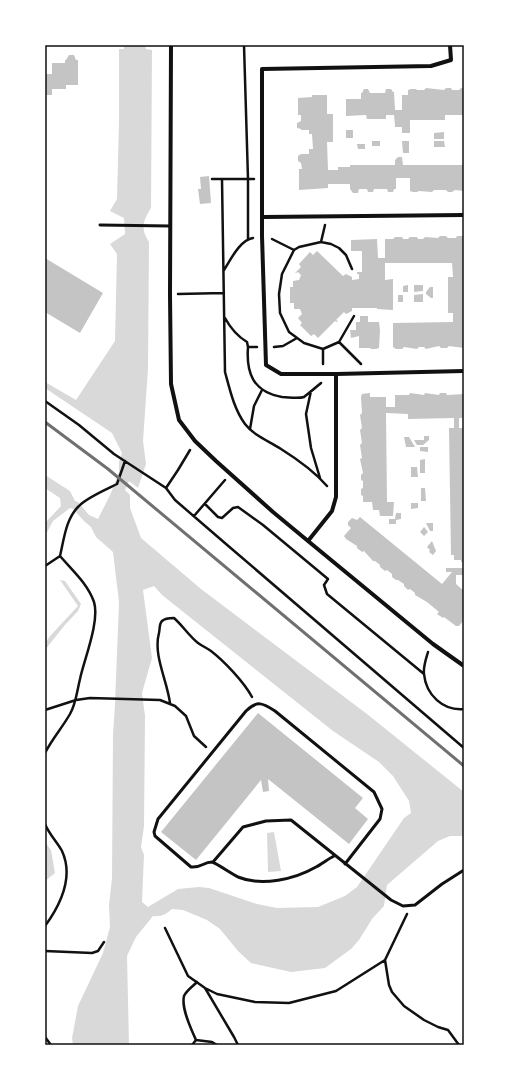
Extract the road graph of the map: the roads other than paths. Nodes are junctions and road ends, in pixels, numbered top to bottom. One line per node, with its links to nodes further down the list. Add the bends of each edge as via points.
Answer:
1 (171, 45): 6 (street)
2 (450, 45): 4 (street, via 451,60 431,66 262,69)
3 (464, 215): 4 (street)
4 (263, 217): 8 (street, via 266,365 281,374)
5 (100, 225): 6 (lane)
6 (170, 226): 9 (street, via 172,384 179,420 195,441)
7 (464, 371): 8 (street)
8 (336, 374): 9 (street, via 336,497 332,512)
9 (308, 541): 10 (street, via 433,644)
10 (463, 664)
11 (334, 856): 12 (lane, via 315,868 296,875 258,881 240,878); 12 (lane, via 291,820 266,821 243,827); 13 (lane)
12 (213, 862): 13 (lane, via 198,868 191,867 155,836 154,832 158,819 213,751 246,711 260,703 275,711 374,792 382,809 380,819)
13 (345, 864): 14 (lane, via 391,900 403,906 415,905)
14 (464, 870)

